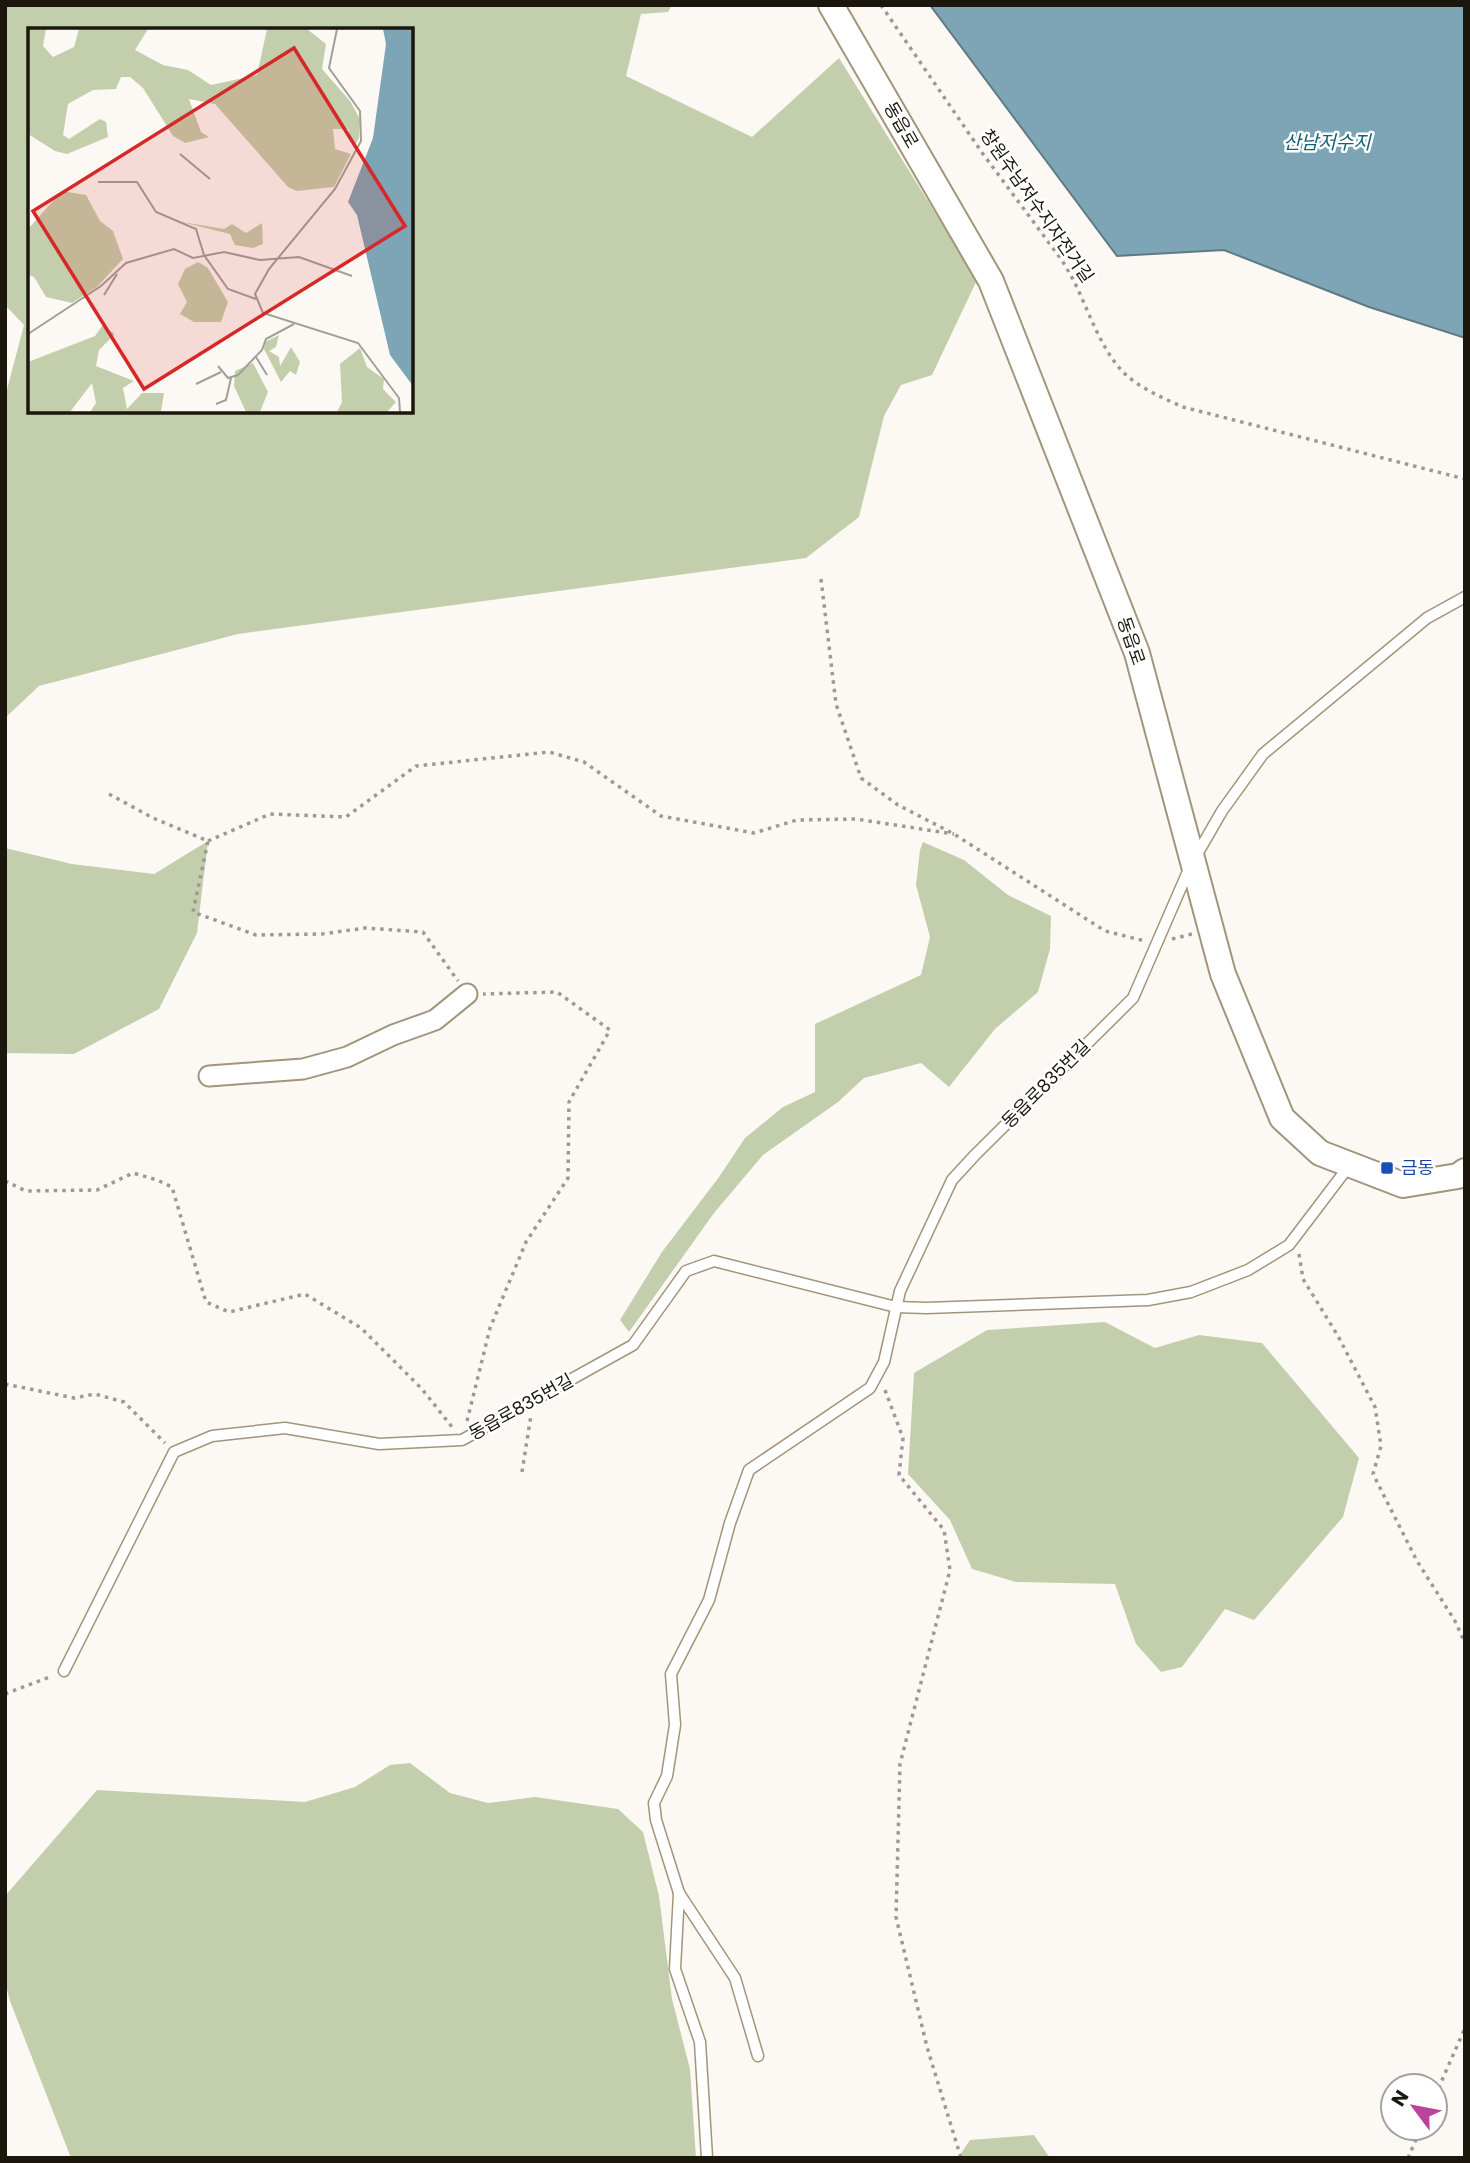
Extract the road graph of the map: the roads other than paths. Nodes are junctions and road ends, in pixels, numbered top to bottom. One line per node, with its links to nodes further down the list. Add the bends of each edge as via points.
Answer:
1 (831, 5): 3 (street, 동읍로, via 991,281 1137,653)
2 (1465, 597): 3 (lane, 동읍로835번길, via 1427,618 1264,754)
3 (1193, 861): 6 (street, 동읍로, via 1223,974 1282,1118 1320,1153); 8 (lane, 동읍로835번길, via 1133,998 952,1180)
4 (467, 994): 5 (street, via 435,1020 347,1057 303,1069)
5 (209, 1076)
6 (1349, 1164): 7 (street, 동읍로, via 1403,1185); 8 (lane, 동읍로835번길, via 1289,1245 1248,1270 1191,1292 1148,1300)
7 (1465, 1171)
8 (896, 1307): 9 (lane, 동읍로835번길, via 714,1261 686,1270 632,1345 462,1440 379,1444 285,1428 212,1436 174,1452); 10 (lane, 동읍로835번길, via 884,1362 870,1388 748,1470 709,1600 671,1674 675,1725 667,1776 654,1803)
9 (64, 1671)
10 (679, 1893): 11 (lane, via 734,1979); 12 (lane, 동읍로835번길, via 675,1969 700,2042)
11 (758, 2056)
12 (707, 2158)

